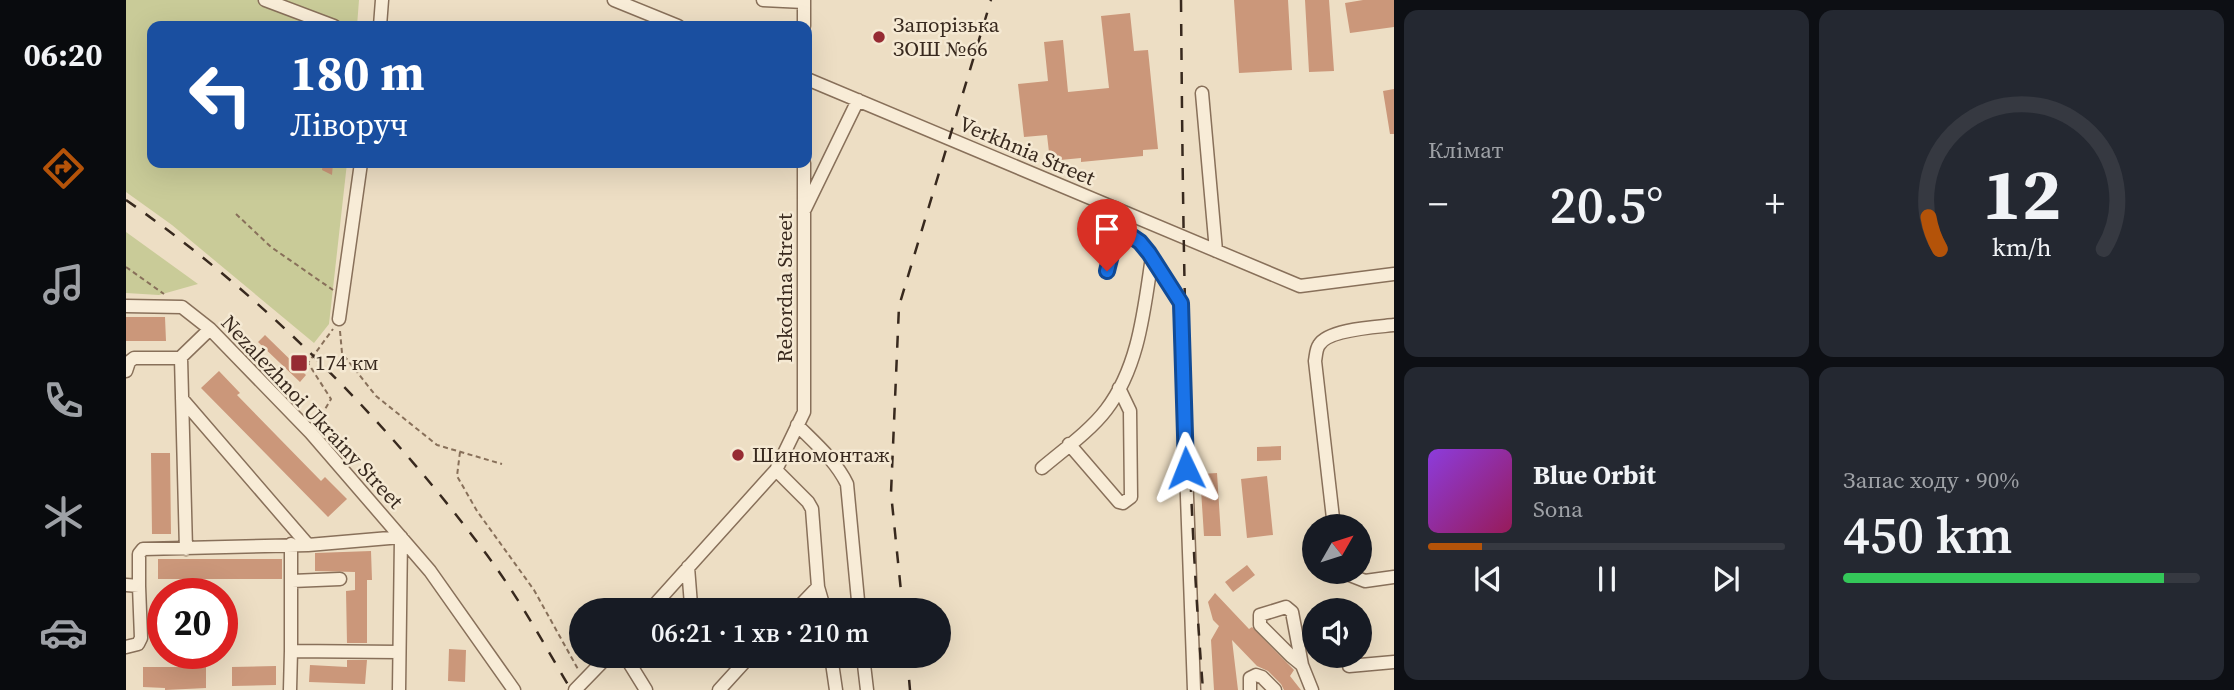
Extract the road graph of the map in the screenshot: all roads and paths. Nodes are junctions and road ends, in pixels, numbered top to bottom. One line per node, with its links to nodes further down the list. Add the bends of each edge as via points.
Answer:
1 (265, 0): 6 (street)
2 (382, 0): 7 (street)
3 (614, 0): 8 (street)
4 (763, 0): 5 (street)
5 (804, 1): 9 (street)
6 (320, 21)
7 (380, 21)
8 (666, 21)
9 (804, 21)
10 (812, 81): 12 (street, Verkhnia Street)
11 (1202, 93): 19 (street)
12 (858, 100): 15 (street, Verkhnia Street); 16 (street)
13 (360, 168): 24 (street)
14 (804, 168): 16 (street, Rekordna Street)
15 (1122, 211): 18 (street); 19 (street, Verkhnia Street)
16 (804, 213): 34 (street, Rekordna Street, via 804,412)
17 (236, 214): 24 (path, via 271,247)
18 (1118, 227): 20 (street); 22 (street)
19 (1216, 251): 23 (street, Verkhnia Street, via 1300,286)
20 (1152, 257): 32 (street, via 1141,332); 78 (street, via 1181,303)
21 (126, 267): 26 (path)
22 (1107, 271)
23 (1394, 274)
24 (342, 297): 27 (street)
25 (126, 306): 26 (street)
26 (182, 307): 29 (street, Nezalezhnoi Ukrainy Street)
27 (339, 319): 35 (path, via 307,363 331,399); 37 (path, via 342,353 376,396 437,445)
28 (1394, 326): 41 (street, via 1327,336 1318,346 1315,361)
29 (210, 329): 30 (street); 35 (street, Nezalezhnoi Ukrainy Street)
30 (181, 358): 31 (street, via 134,358); 33 (street)
31 (126, 371)
32 (1119, 388): 36 (street, via 1104,413); 36 (street, via 1130,411 1131,497 1119,502)
33 (182, 399): 44 (street); 45 (street)
34 (797, 425): 40 (street); 57 (street, via 830,458 847,484)
35 (312, 433): 42 (street, Nezalezhnoi Ukrainy Street)
36 (1069, 444): 39 (street)
37 (460, 452): 38 (path); 70 (path, via 457,476 534,590 578,667)
38 (502, 464)
39 (1042, 468)
40 (776, 470): 46 (street); 52 (street, via 812,509)
41 (1333, 514)
42 (401, 537): 44 (street); 60 (street, Nezalezhnoi Ukrainy Street); 73 (street)
43 (291, 544): 44 (street); 45 (street); 50 (street)
44 (308, 545)
45 (186, 549): 51 (street, via 140,551)
46 (688, 568): 53 (street); 54 (street)
47 (1394, 577): 49 (street)
48 (340, 579): 50 (street)
49 (1372, 580)
50 (292, 581): 59 (street)
51 (133, 586): 58 (street, via 141,638 138,644)
52 (818, 587): 55 (street); 56 (street)
53 (661, 598)
54 (690, 598)
55 (807, 598)
56 (821, 598)
57 (858, 598)
58 (126, 647)
59 (291, 651): 60 (street); 71 (street)
60 (399, 652): 72 (street, Nezalezhnoi Ukrainy Street)
61 (1394, 662): 62 (street)
62 (1372, 664)
63 (1303, 665): 63 (street, via 1290,609 1280,607 1260,615 1260,625)
64 (596, 668): 70 (street)
65 (632, 668): 74 (street)
66 (739, 668): 75 (street)
67 (833, 668): 76 (street)
68 (864, 668): 77 (street)
69 (1304, 668): 81 (street)
70 (578, 686)
71 (290, 690)
72 (399, 690)
73 (514, 690)
74 (646, 690)
75 (719, 690)
76 (836, 690)
77 (867, 690)
78 (1194, 690)
79 (1250, 690): 80 (street, via 1250,678 1256,675)
80 (1275, 690)
81 (1312, 690)

